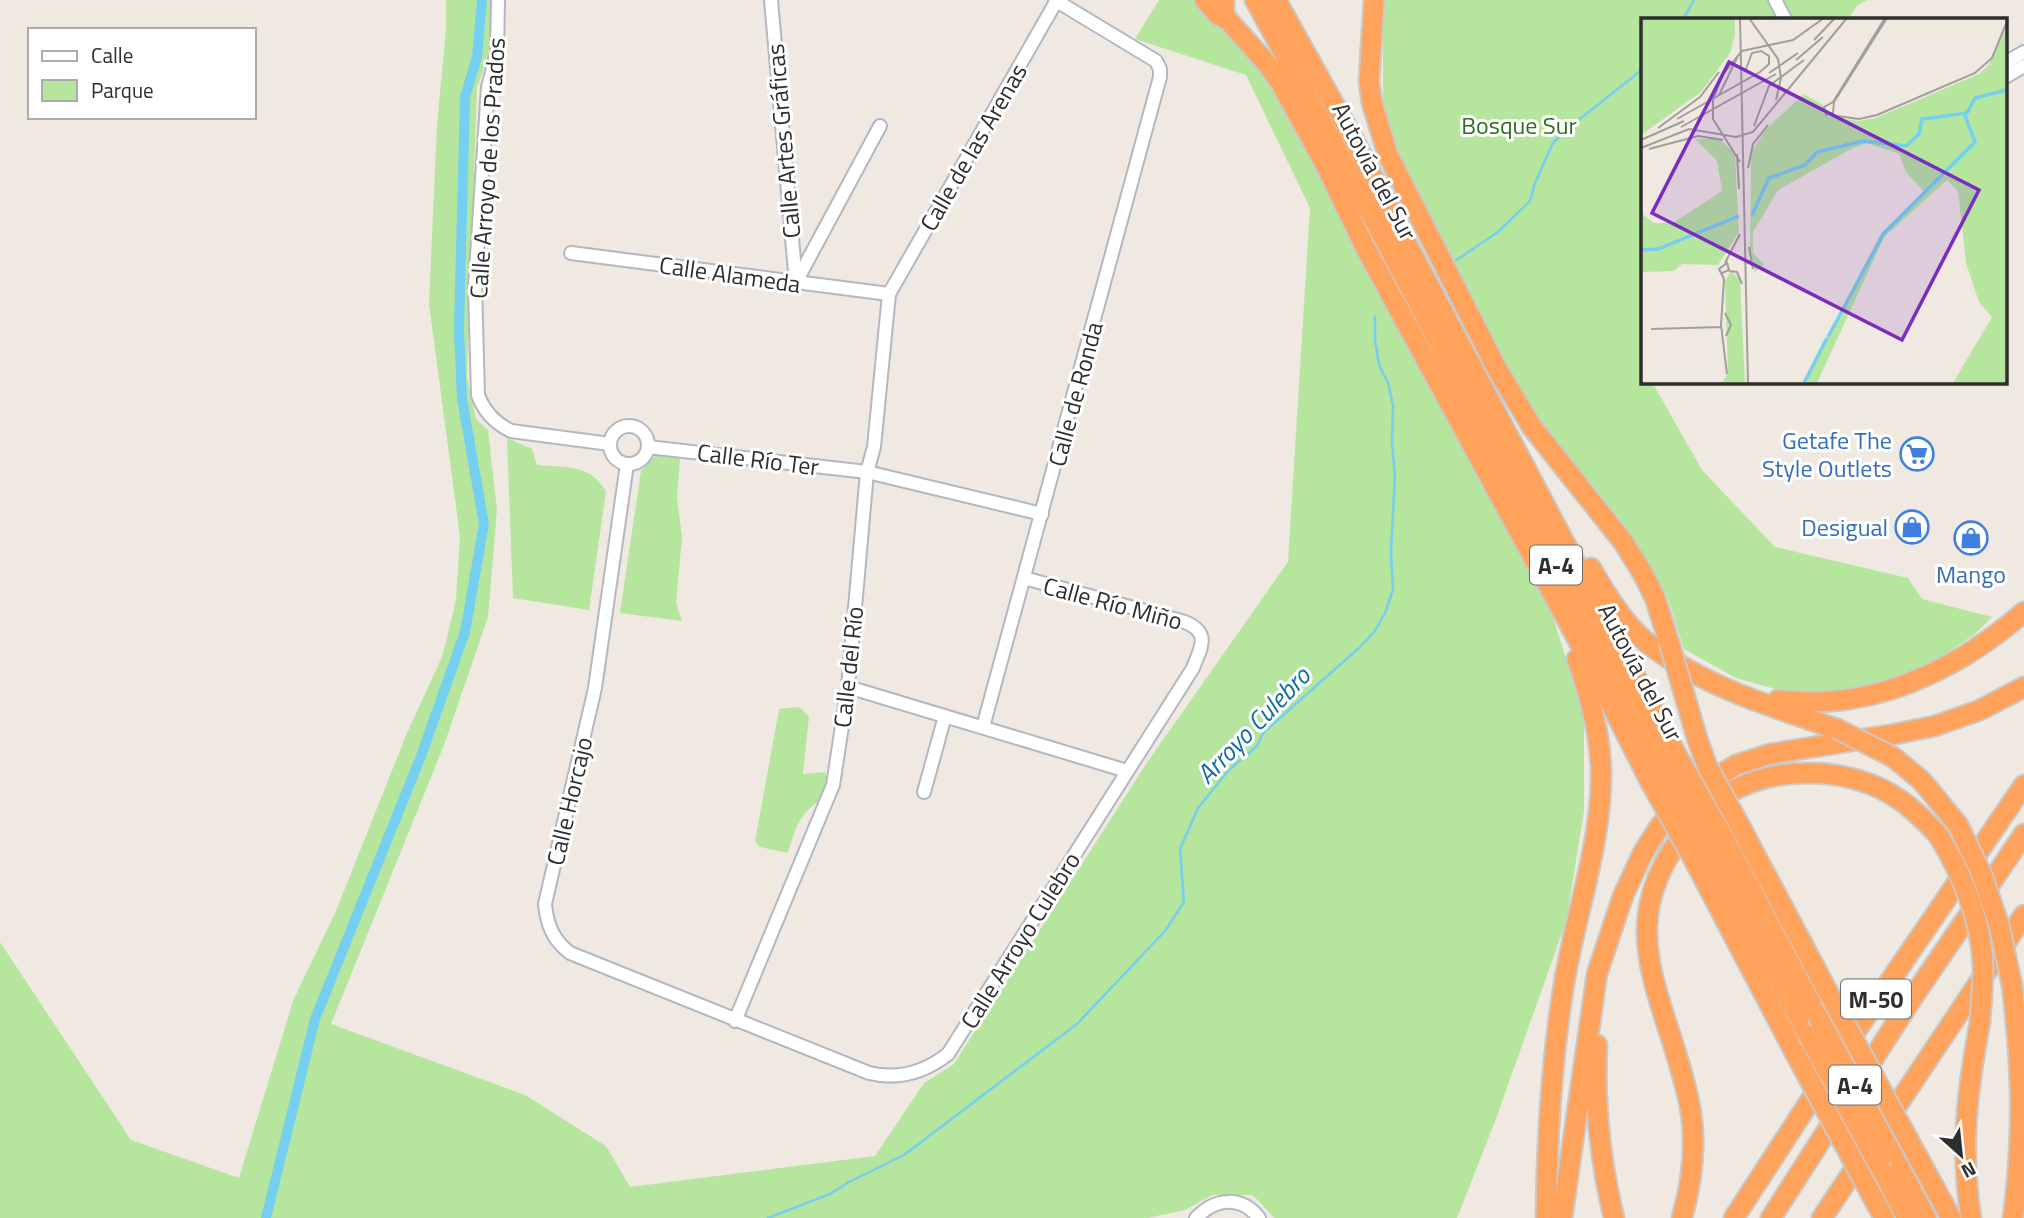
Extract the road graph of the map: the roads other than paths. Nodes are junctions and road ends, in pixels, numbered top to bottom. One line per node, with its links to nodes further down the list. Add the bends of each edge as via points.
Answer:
1 (498, 0): 22 (street, Calle Arroyo de los Prados, via 475,285 478,395 500,426 511,431)
2 (771, 0): 20 (street, Calle Artes Gráficas)
3 (1056, 0): 21 (street, Calle de las Arenas); 26 (street, Calle de Ronda, via 1156,61 1160,69)
4 (1205, 0): 9 (highway, via 1218,15)
5 (1255, 0): 12 (highway, Autovía del Sur / A-4)
6 (1276, 0): 17 (highway, Autovía del Sur / A-4)
7 (1374, 0): 43 (highway, bridge, via 1369,81 1388,155 1496,367 1532,427 1624,543 1655,598 1707,766)
8 (1775, 0): 10 (street)
9 (1225, 10): 19 (highway, via 1280,82)
10 (1784, 18)
11 (2024, 52): 13 (street)
12 (1285, 56): 19 (highway, via 1296,90 1331,158); 39 (highway, Autovía del Sur / A-4)
13 (2007, 62)
14 (2024, 66): 15 (street)
15 (2007, 76)
16 (880, 126): 20 (street)
17 (1408, 246): 35 (highway, via 1430,271 1599,582 1622,615 1648,644 1724,689); 39 (highway, Autovía del Sur / A-4)
18 (571, 253): 20 (street, Calle Alameda)
19 (1377, 267): 29 (highway)
20 (796, 283): 21 (street, Calle Alameda)
21 (889, 294): 25 (street, Calle del Río, via 874,447)
22 (610, 444): 23 (street, via 618,429 630,426 642,430); 24 (street, via 612,455)
23 (648, 447): 24 (street, via 639,462); 25 (street, Calle Río Ter)
24 (626, 464): 46 (street, Calle Horcajo, via 595,688 554,860 545,904 547,919 559,945 570,953)
25 (867, 472): 26 (street, Calle Río Ter); 33 (street, Calle del Río)
26 (1042, 514): 27 (street, Calle de Ronda)
27 (1024, 578): 31 (street, Calle Río Miño); 37 (street, Calle de Ronda)
28 (2024, 600): 32 (highway)
29 (1557, 602): 39 (highway); 50 (highway, via 1583,675 1602,777 1591,860 1555,1040)
30 (2024, 612): 32 (highway)
31 (1200, 630): 38 (street, Calle Arroyo Culebro, via 1203,638 1193,668)
32 (1956, 662): 35 (highway, via 1902,687 1846,701 1798,703)
33 (848, 687): 36 (street); 46 (street, Calle del Río, via 833,785)
34 (2024, 687): 44 (highway, via 1935,726 1770,754 1736,765 1691,793 1660,826)
35 (1746, 696): 62 (highway, bridge, via 1837,729 1893,757 1922,780 1958,825 1982,874 2012,985 2023,1129)
36 (945, 716): 37 (street); 41 (street)
37 (983, 727): 38 (street)
38 (1127, 771): 46 (street, Calle Arroyo Culebro, via 948,1054 932,1066 880,1076)
39 (1666, 772): 43 (highway, Autovía del Sur / A-4, bridge); 43 (highway, bridge)
40 (2024, 785): 54 (highway, M-50, via 1885,986)
41 (924, 792)
42 (2024, 834): 55 (highway, M-50)
43 (1716, 843): 47 (highway, Autovía del Sur / A-4, bridge, via 1818,1015); 47 (highway, Autovía del Sur / A-4, bridge, via 1808,1035); 57 (highway, bridge, via 1794,1051); 60 (highway, bridge, via 1830,996)
44 (1623, 895): 51 (highway, via 1597,974); 52 (highway, via 1606,975 1595,1079 1601,1156)
45 (2024, 915): 56 (highway)
46 (735, 1021)
47 (1887, 1163): 58 (highway, Autovía del Sur / A-4); 59 (highway, Autovía del Sur / A-4)
48 (1196, 1217): 49 (street, via 1215,1203 1228,1202 1242,1205)
49 (1259, 1218)
50 (1546, 1218)
51 (1562, 1218)
52 (1614, 1218)
53 (1682, 1218): 61 (highway, bridge, via 1689,1195 1693,1139 1683,1074 1648,962 1646,930 1656,879 1672,848 1700,814 1734,790 1769,777 1805,772 1875,786 1898,799 1939,836 1964,885 1979,929 1983,967 1964,1150)
54 (1734, 1218)
55 (1771, 1218)
56 (1821, 1218)
57 (1884, 1218)
58 (1907, 1218)
59 (1926, 1218)
60 (1951, 1218)
61 (1971, 1218)
62 (2012, 1218)

